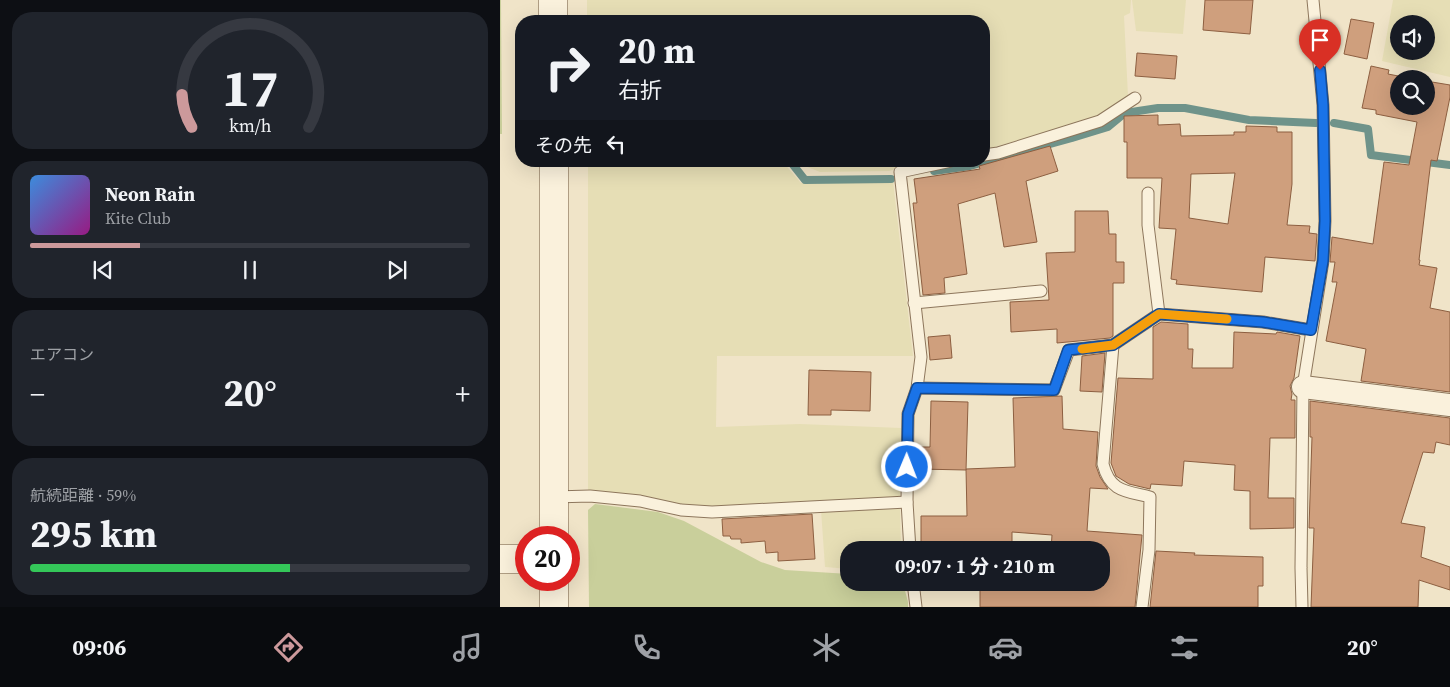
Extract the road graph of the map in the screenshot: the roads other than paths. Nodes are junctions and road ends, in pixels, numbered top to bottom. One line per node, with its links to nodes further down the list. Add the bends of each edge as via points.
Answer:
1 (553, 0): 3 (street)
2 (1313, 0): 12 (lane, via 1323,105 1325,221 1323,261)
3 (553, 15)
4 (1135, 98): 5 (lane, via 1100,121)
5 (990, 155)
6 (554, 167): 17 (street)
7 (923, 167): 10 (lane, via 900,172)
8 (1148, 193): 11 (lane, via 1148,225)
9 (1041, 291): 10 (lane)
10 (914, 303): 15 (lane, via 921,357)
11 (1159, 314): 12 (lane, via 1263,322); 13 (lane)
12 (1311, 330): 14 (lane)
13 (1113, 345): 15 (lane, via 1068,350 1054,390); 27 (lane, via 1102,464 1115,487 1150,498 1149,550)
14 (1303, 387): 16 (street); 28 (lane)
15 (917, 388): 18 (lane, via 908,414)
16 (1450, 405)
17 (554, 497): 18 (lane, via 590,496 712,512); 19 (street)
18 (906, 502): 20 (lane)
19 (554, 526)
20 (909, 541)
21 (500, 559): 22 (street)
22 (515, 559)
23 (554, 591): 25 (street)
24 (914, 591): 26 (lane)
25 (554, 607)
26 (916, 607)
27 (1142, 607)
28 (1302, 607)

